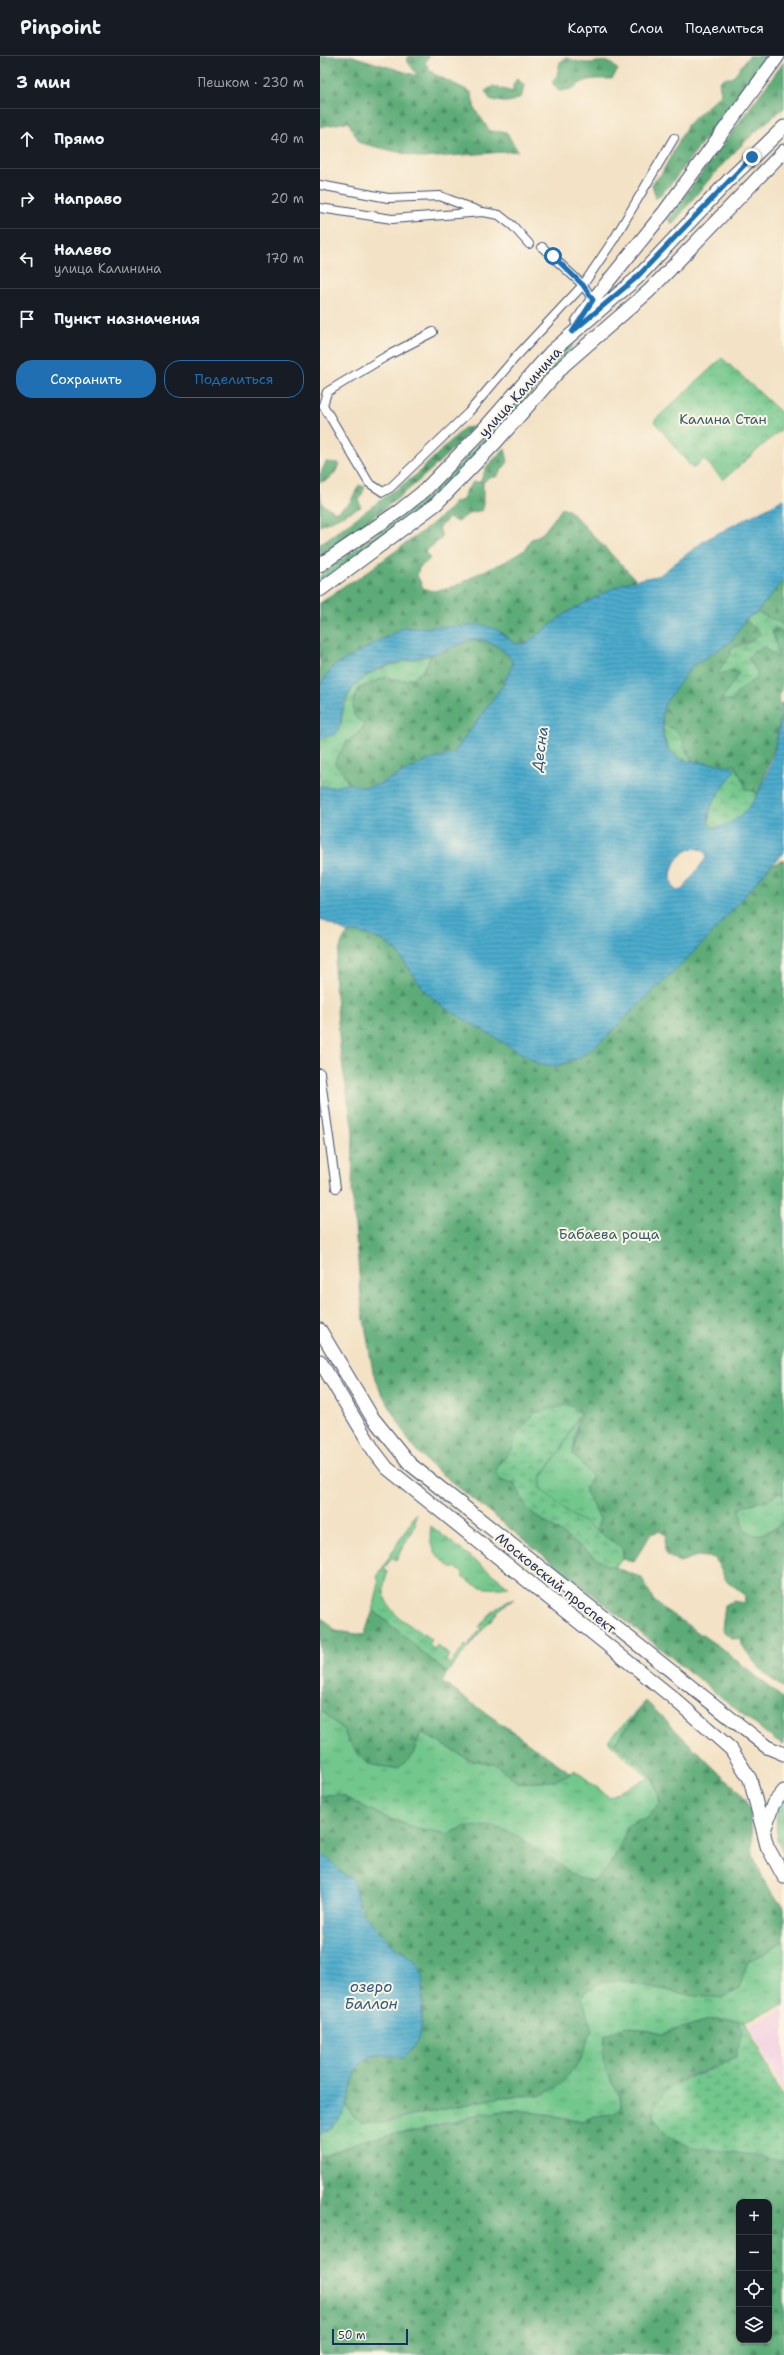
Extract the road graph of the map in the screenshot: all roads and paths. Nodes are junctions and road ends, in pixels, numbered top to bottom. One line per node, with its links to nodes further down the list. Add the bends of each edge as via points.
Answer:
1 (778, 56): 11 (main road, via 665,211)
2 (784, 127): 13 (main road, улица Калинина, via 731,178 636,278)
3 (674, 138): 10 (street, via 614,240)
4 (784, 151): 15 (main road, улица Калинина, via 649,291 564,365 491,448 436,504)
5 (320, 185): 7 (street, via 388,198 440,196)
6 (320, 208): 7 (street, via 392,219)
7 (484, 212): 8 (street, via 499,215)
8 (529, 244)
9 (542, 247): 10 (street)
10 (583, 285): 11 (street); 12 (street, via 468,413 383,492 369,483 323,405 327,392)
11 (593, 300): 13 (main road)
12 (433, 332)
13 (572, 332): 14 (main road, улица Калинина, via 424,491)
14 (320, 565)
15 (320, 590)
16 (320, 1073): 17 (street)
17 (336, 1188)
18 (320, 1330): 20 (main road, Московский проспект, via 372,1417 410,1464 761,1742)
19 (320, 1361): 22 (main road, Московский проспект, via 387,1468 672,1697 731,1749 750,1780)
20 (784, 1754)
21 (784, 1791): 22 (main road, via 773,1804)
22 (764, 1832): 23 (main road, Московский проспект, via 767,1846)
23 (784, 1877)

